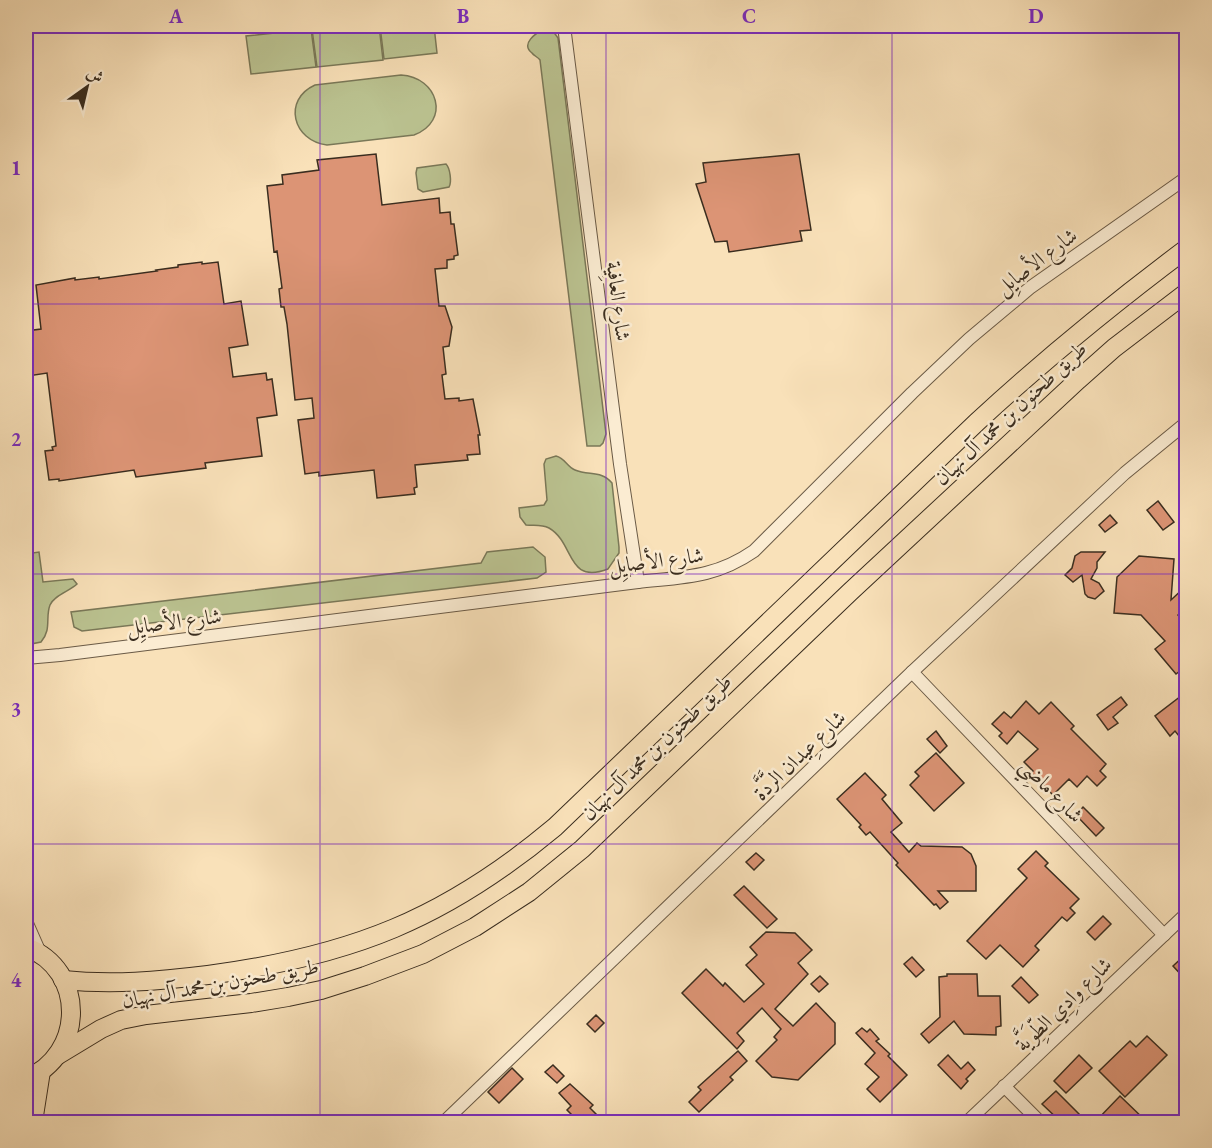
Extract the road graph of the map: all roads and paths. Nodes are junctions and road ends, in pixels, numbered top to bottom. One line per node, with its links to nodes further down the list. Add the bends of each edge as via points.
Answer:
1 (564, 26): 6 (street, شارع العافِية)
2 (1186, 178): 6 (street, شارع الأصايِل, via 1031,287 969,339 754,551 721,570)
3 (1186, 249): 13 (main road, طريق طحنون بن محمد آل نهيان, via 1038,366 555,827 478,885 403,926 347,947 290,962 137,983)
4 (1186, 293): 14 (main road, طريق طحنون بن محمد آل نهيان, via 1078,380 582,849 529,892 423,954 365,976 288,997 121,1020)
5 (1186, 423): 8 (street, شارع عِيدان الرَّدَّة, via 1125,473)
6 (638, 582): 7 (street, شارع الأصايِل)
7 (26, 658)
8 (912, 672): 11 (street, شارع ماضِي); 18 (street, شارع عِيدان الرَّدَّة)
9 (1186, 914): 11 (street, شارع وادِي الطِّوَيَّة)
10 (26, 921): 12 (street)
11 (1164, 934): 16 (street, شارع وادِي الطِّوَيَّة)
12 (33, 951): 13 (main road, via 57,970)
13 (63, 980): 14 (main road, via 70,1001 70,1024)
14 (58, 1055): 15 (main road)
15 (33, 1075): 17 (main road)
16 (1004, 1086): 19 (street, شارع وادِي الطِّوَيَّة); 20 (street)
17 (33, 1122)
18 (444, 1122)
19 (967, 1122)
20 (1040, 1122)

